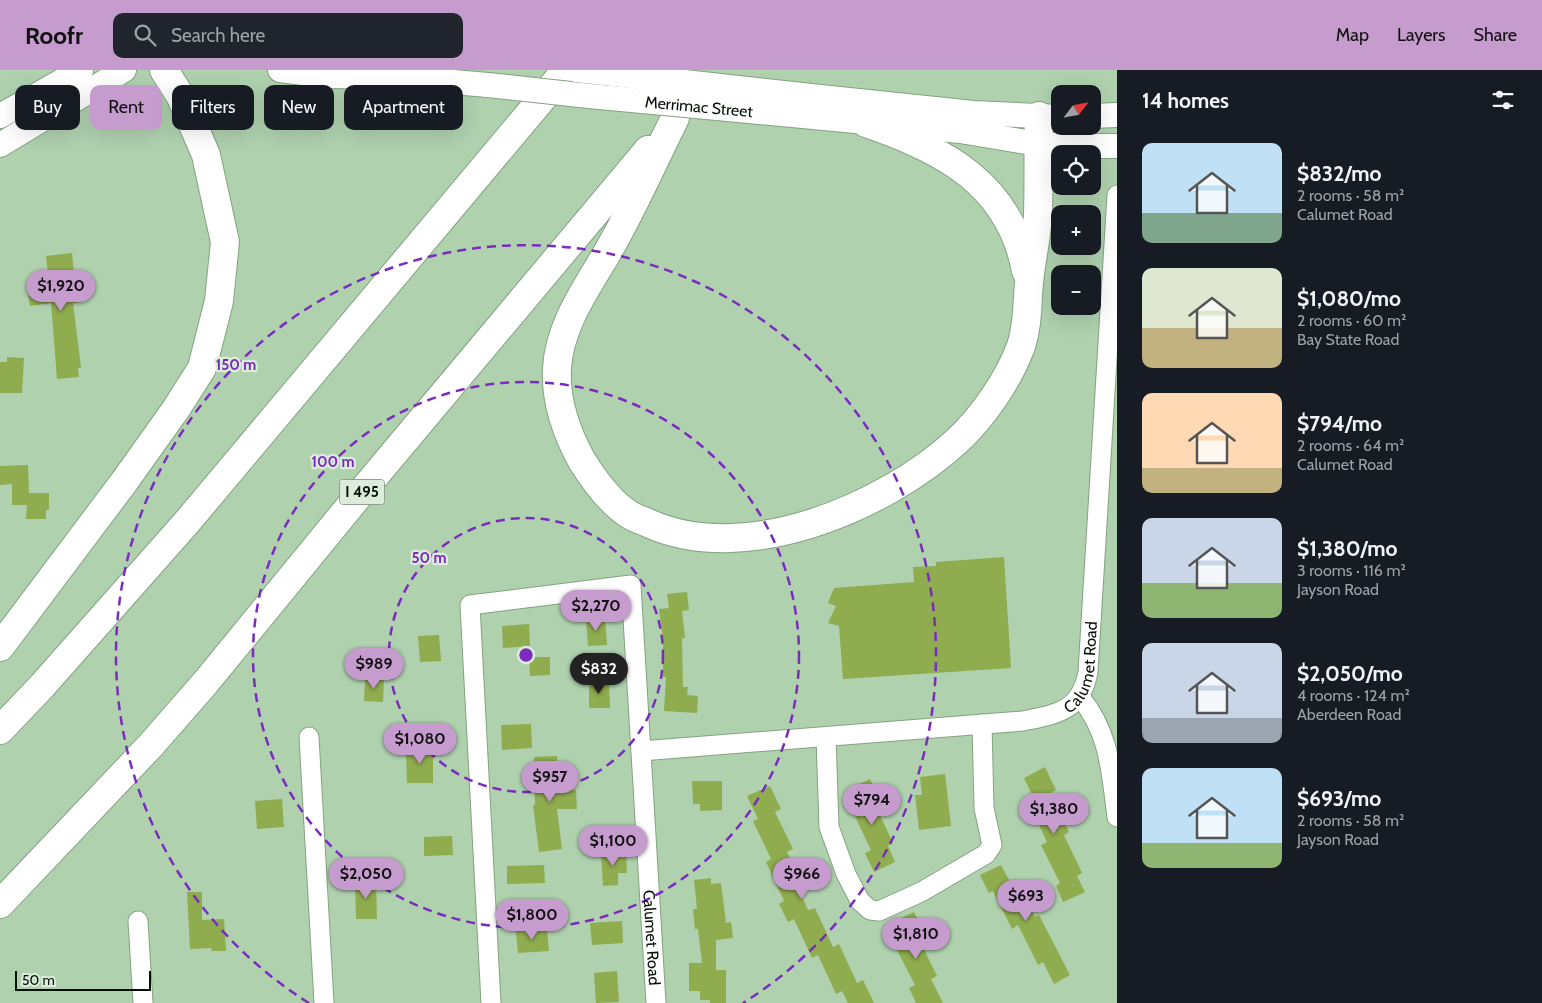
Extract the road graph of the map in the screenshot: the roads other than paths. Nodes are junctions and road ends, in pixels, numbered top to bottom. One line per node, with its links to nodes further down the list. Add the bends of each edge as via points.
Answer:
1 (81, 70): 10 (main road)
2 (124, 70): 16 (main road)
3 (164, 70): 20 (highway, via 181,97 206,156 225,242 219,301 202,368 124,482)
4 (280, 70): 8 (main road, Merrimac Street, bridge, via 327,76 394,77 589,96)
5 (566, 70): 23 (highway, via 187,522)
6 (577, 70): 8 (main road, Merrimac Street, bridge)
7 (714, 70): 13 (highway, I 495)
8 (807, 106): 11 (main road, Merrimac Street); 14 (main road, Merrimac Street)
9 (1117, 115): 12 (main road)
10 (0, 116)
11 (1049, 116): 15 (highway)
12 (1101, 116)
13 (674, 118): 19 (highway, via 616,237 570,320 557,367 558,399 576,450 592,477 627,514 662,530 690,536 735,538 801,527 883,494 919,472 958,440 986,408 1021,345 1029,310); 28 (highway, I 495, via 152,745)
14 (866, 123): 15 (main road, Merrimac Street, via 960,131); 19 (highway, via 915,141 939,154 967,171 991,194 1017,237)
15 (1038, 144): 17 (main road, Merrimac Street); 19 (highway, via 1038,217)
16 (0, 145)
17 (1117, 146)
18 (1117, 195): 21 (street, Calumet Road, via 1090,654)
19 (1029, 285)
20 (0, 647)
21 (1080, 697): 22 (street, Calumet Road, via 1069,708 1053,714 1023,721); 27 (street, via 1095,716 1104,737)
22 (982, 724): 25 (street, Calumet Road); 25 (street, via 984,808 992,844 986,854 921,892 879,911 870,910 860,901 846,874 830,827)
23 (0, 730)
24 (309, 737): 31 (street)
25 (826, 737): 26 (street, Calumet Road)
26 (641, 751): 32 (street, Calumet Road, via 631,585 470,605); 33 (street, Calumet Road)
27 (1117, 817)
28 (0, 904)
29 (138, 922): 30 (street)
30 (143, 1003)
31 (324, 1003)
32 (491, 1003)
33 (656, 1003)

